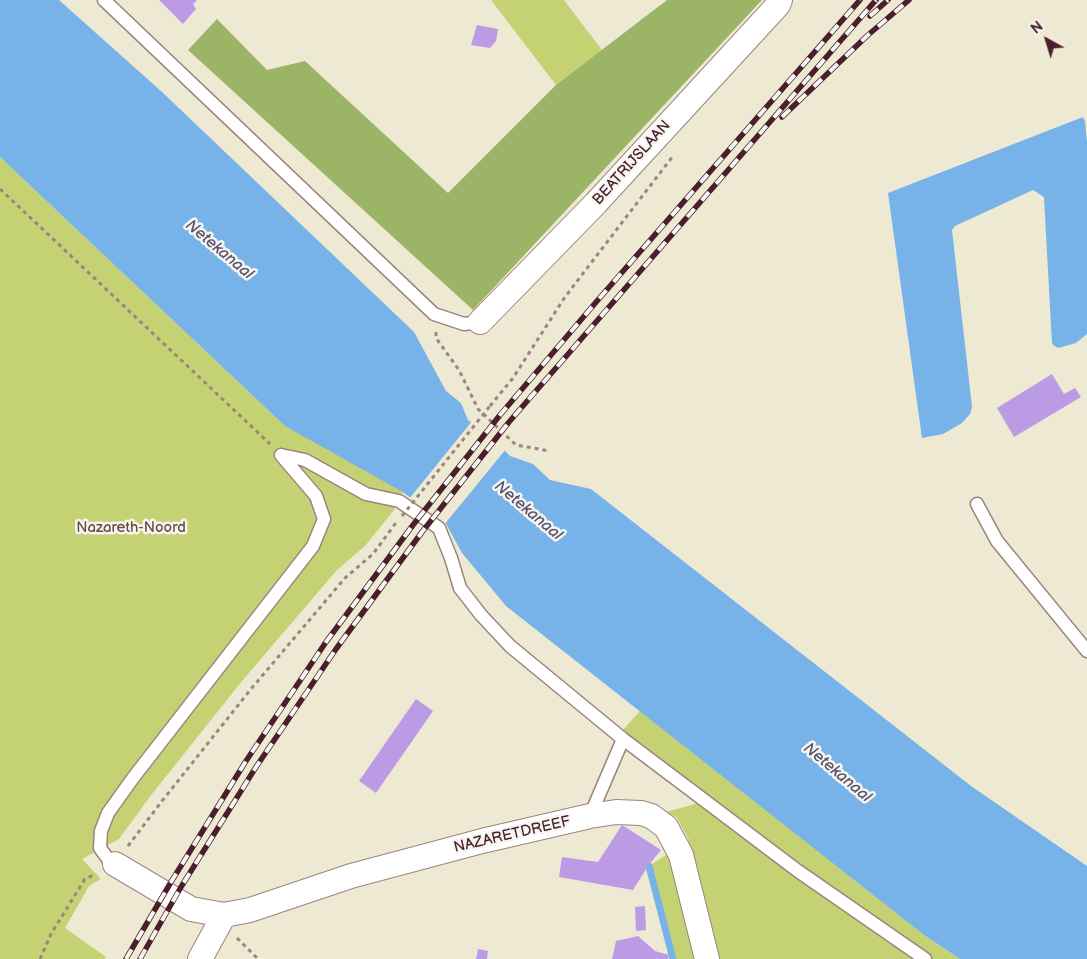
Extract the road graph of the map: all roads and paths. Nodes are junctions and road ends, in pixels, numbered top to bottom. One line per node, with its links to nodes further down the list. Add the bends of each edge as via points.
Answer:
1 (104, 0): 5 (lane)
2 (780, 0): 6 (street, BEATRIJSLAAN, via 596,202)
3 (677, 150): 13 (path, bridge, via 565,298 513,378 374,554 345,578 251,688)
4 (0, 189): 8 (path)
5 (434, 314): 6 (lane, via 464,324); 7 (path, via 436,338 460,370 478,410 516,446)
6 (480, 322)
7 (550, 450)
8 (281, 455): 11 (lane, via 305,460 366,494 400,502 440,528 460,588 481,616 510,646); 13 (lane, via 316,496 324,519 313,546 108,812 101,831 100,848)
9 (977, 504): 10 (lane, via 997,541)
10 (1087, 652)
11 (622, 739): 12 (lane); 19 (lane, via 798,870)
12 (590, 816): 14 (street, NAZARETDREEF, via 351,876); 18 (street, NAZARETDREEF, via 641,813 666,827 681,855)
13 (115, 864): 14 (street, via 191,909); 15 (path, via 85,879 51,934)
14 (222, 920): 16 (street); 17 (path)
15 (40, 959)
16 (200, 959)
17 (258, 959)
18 (707, 959)
19 (925, 959)

